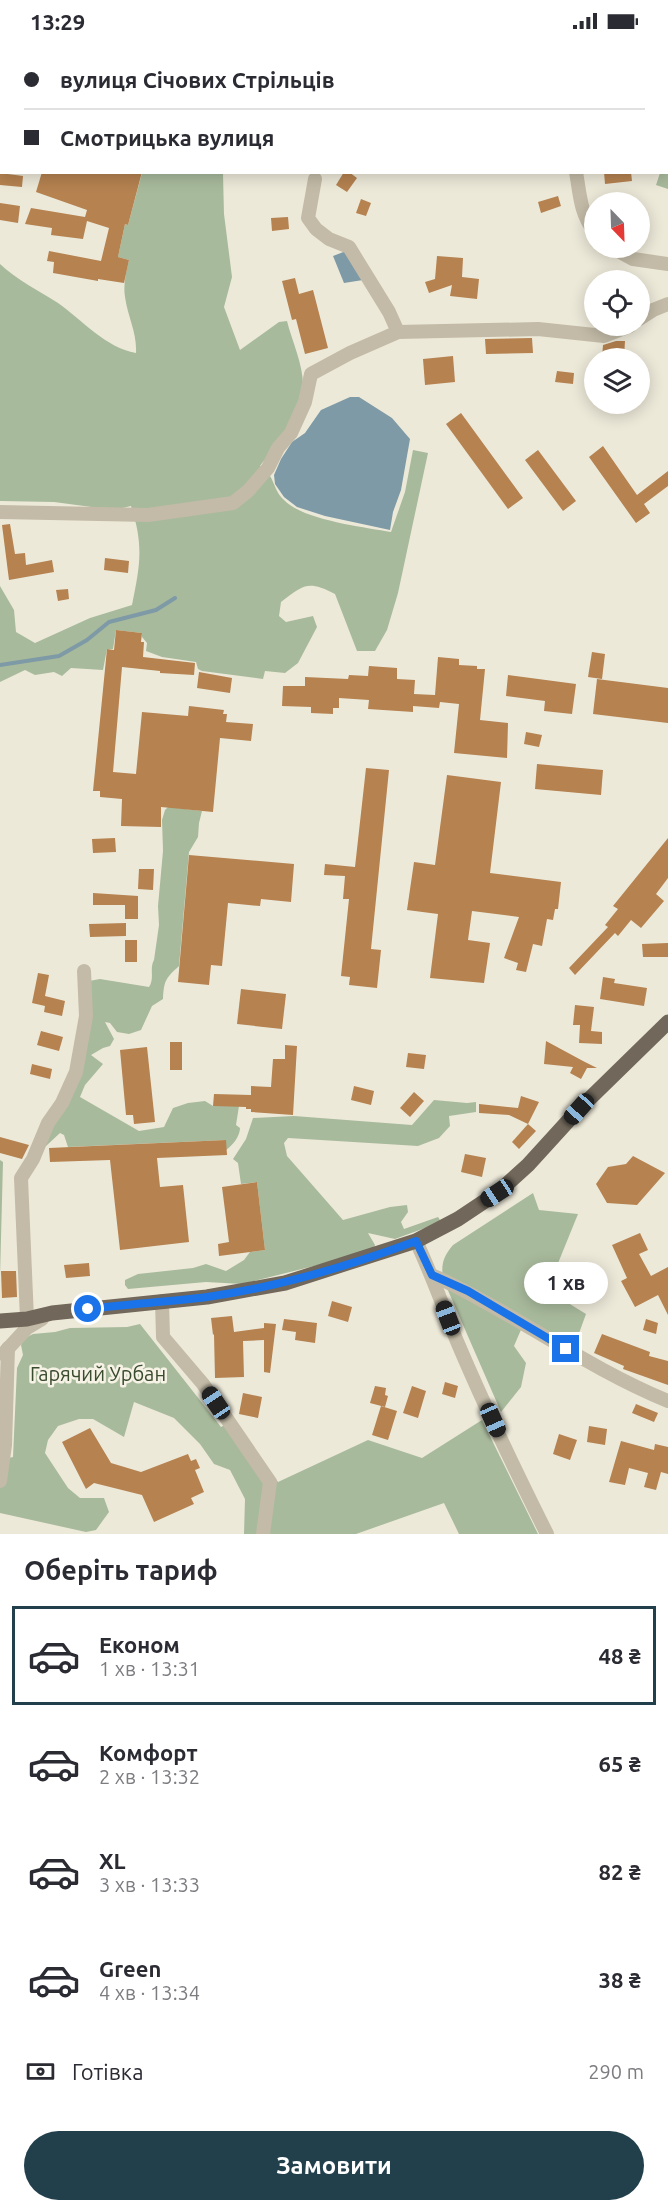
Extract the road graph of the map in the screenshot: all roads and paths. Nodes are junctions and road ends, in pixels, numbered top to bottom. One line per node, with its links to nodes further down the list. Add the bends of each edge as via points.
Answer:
1 (576, 174): 3 (street)
2 (315, 179): 8 (street, via 308,218 329,239 349,247)
3 (584, 214)
4 (631, 258): 5 (street)
5 (668, 264)
6 (668, 304): 7 (street)
7 (650, 311)
8 (398, 332): 9 (street, via 538,329); 10 (street, via 311,374 305,402 291,433 268,468 233,503 148,515)
9 (584, 334)
10 (0, 512)
11 (84, 971): 17 (street, via 86,1016 76,1072 21,1178)
12 (668, 1022): 13 (main road, via 497,1193)
13 (416, 1241): 14 (street); 15 (main road, via 285,1282)
14 (432, 1275): 20 (street); 23 (street, via 456,1339)
15 (162, 1301): 16 (main road); 22 (street, via 163,1337 203,1384 270,1482)
16 (52, 1313): 17 (main road); 19 (street, via 27,1329)
17 (27, 1319): 18 (main road)
18 (0, 1321)
19 (4, 1353): 21 (street, via 5,1446)
20 (668, 1401)
21 (0, 1481)
22 (263, 1534)
23 (547, 1534)

